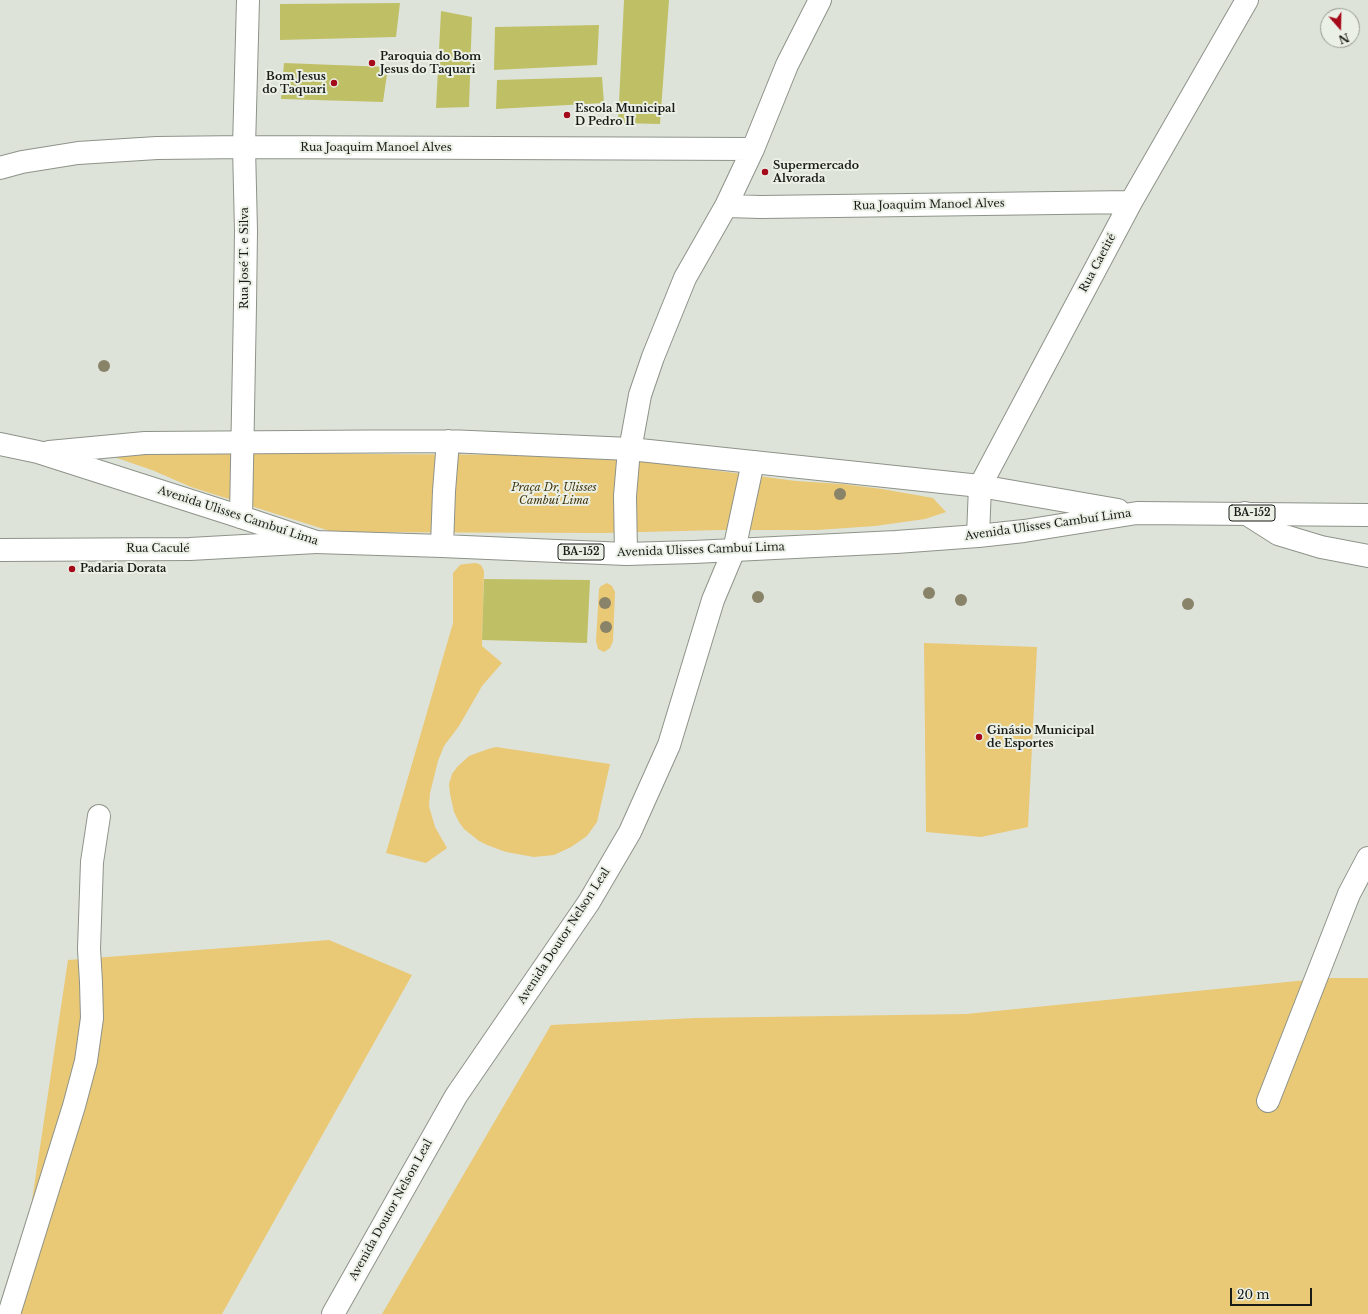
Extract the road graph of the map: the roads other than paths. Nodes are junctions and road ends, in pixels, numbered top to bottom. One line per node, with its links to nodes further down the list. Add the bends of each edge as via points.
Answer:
1 (248, 0): 4 (street, Rua José T. e Silva)
2 (820, 0): 5 (street, via 786,65)
3 (1247, 0): 7 (street, Rua Caetité)
4 (244, 147): 5 (street, Rua Joaquim Manoel Alves); 6 (street, Rua Joaquim Manoel Alves, via 157,148 78,153); 10 (street, Rua José T. e Silva, via 246,239)
5 (753, 149): 8 (street)
6 (0, 168)
7 (1131, 202): 8 (street, Rua Joaquim Manoel Alves); 15 (street, Rua Caetité)
8 (726, 206): 12 (street, via 685,278 653,357 640,395)
9 (448, 441): 10 (street, Avenida Ulisses Cambuí Lima / BA-152); 12 (street, Avenida Ulisses Cambuí Lima / BA-152); 22 (street)
10 (243, 443): 13 (street, Avenida Ulisses Cambuí Lima / BA-152, via 145,444); 19 (street, Rua José T. e Silva)
11 (0, 444): 13 (street, Avenida Ulisses Cambuí Lima / BA-152)
12 (630, 449): 14 (street, Avenida Ulisses Cambuí Lima / BA-152); 25 (street, via 625,496)
13 (38, 452): 19 (street, Avenida Ulisses Cambuí Lima / BA-152)
14 (754, 462): 15 (street, Avenida Ulisses Cambuí Lima / BA-152); 24 (street, Avenida Doutor Nelson Leal)
15 (980, 486): 16 (street, Avenida Ulisses Cambuí Lima / BA-152); 20 (street, Rua Caetité)
16 (1137, 513): 17 (street, Avenida Ulisses Cambuí Lima / BA-152); 20 (street, Avenida Ulisses Cambuí Lima / BA-152)
17 (1245, 513): 18 (street, Avenida Ulisses Cambuí Lima / BA-152); 26 (street, via 1278,534 1321,547)
18 (1368, 515)
19 (241, 517): 21 (street, Avenida Ulisses Cambuí Lima / BA-152)
20 (978, 536): 24 (street, Avenida Ulisses Cambuí Lima / BA-152)
21 (316, 542): 22 (street, Avenida Ulisses Cambuí Lima / BA-152); 23 (street, Rua Caculé, via 190,549)
22 (442, 546): 25 (street, Avenida Ulisses Cambuí Lima / BA-152)
23 (0, 550)
24 (734, 550): 25 (street, Avenida Ulisses Cambuí Lima / BA-152); 31 (street, Avenida Doutor Nelson Leal, via 713,600 669,745 630,832 589,902 456,1096)
25 (626, 554)
26 (1368, 556)
27 (99, 816): 30 (street, via 91,870 89,949 92,1018 86,1061)
28 (1368, 858): 29 (street, via 1349,894)
29 (1268, 1101)
30 (9, 1314)
31 (333, 1314)

